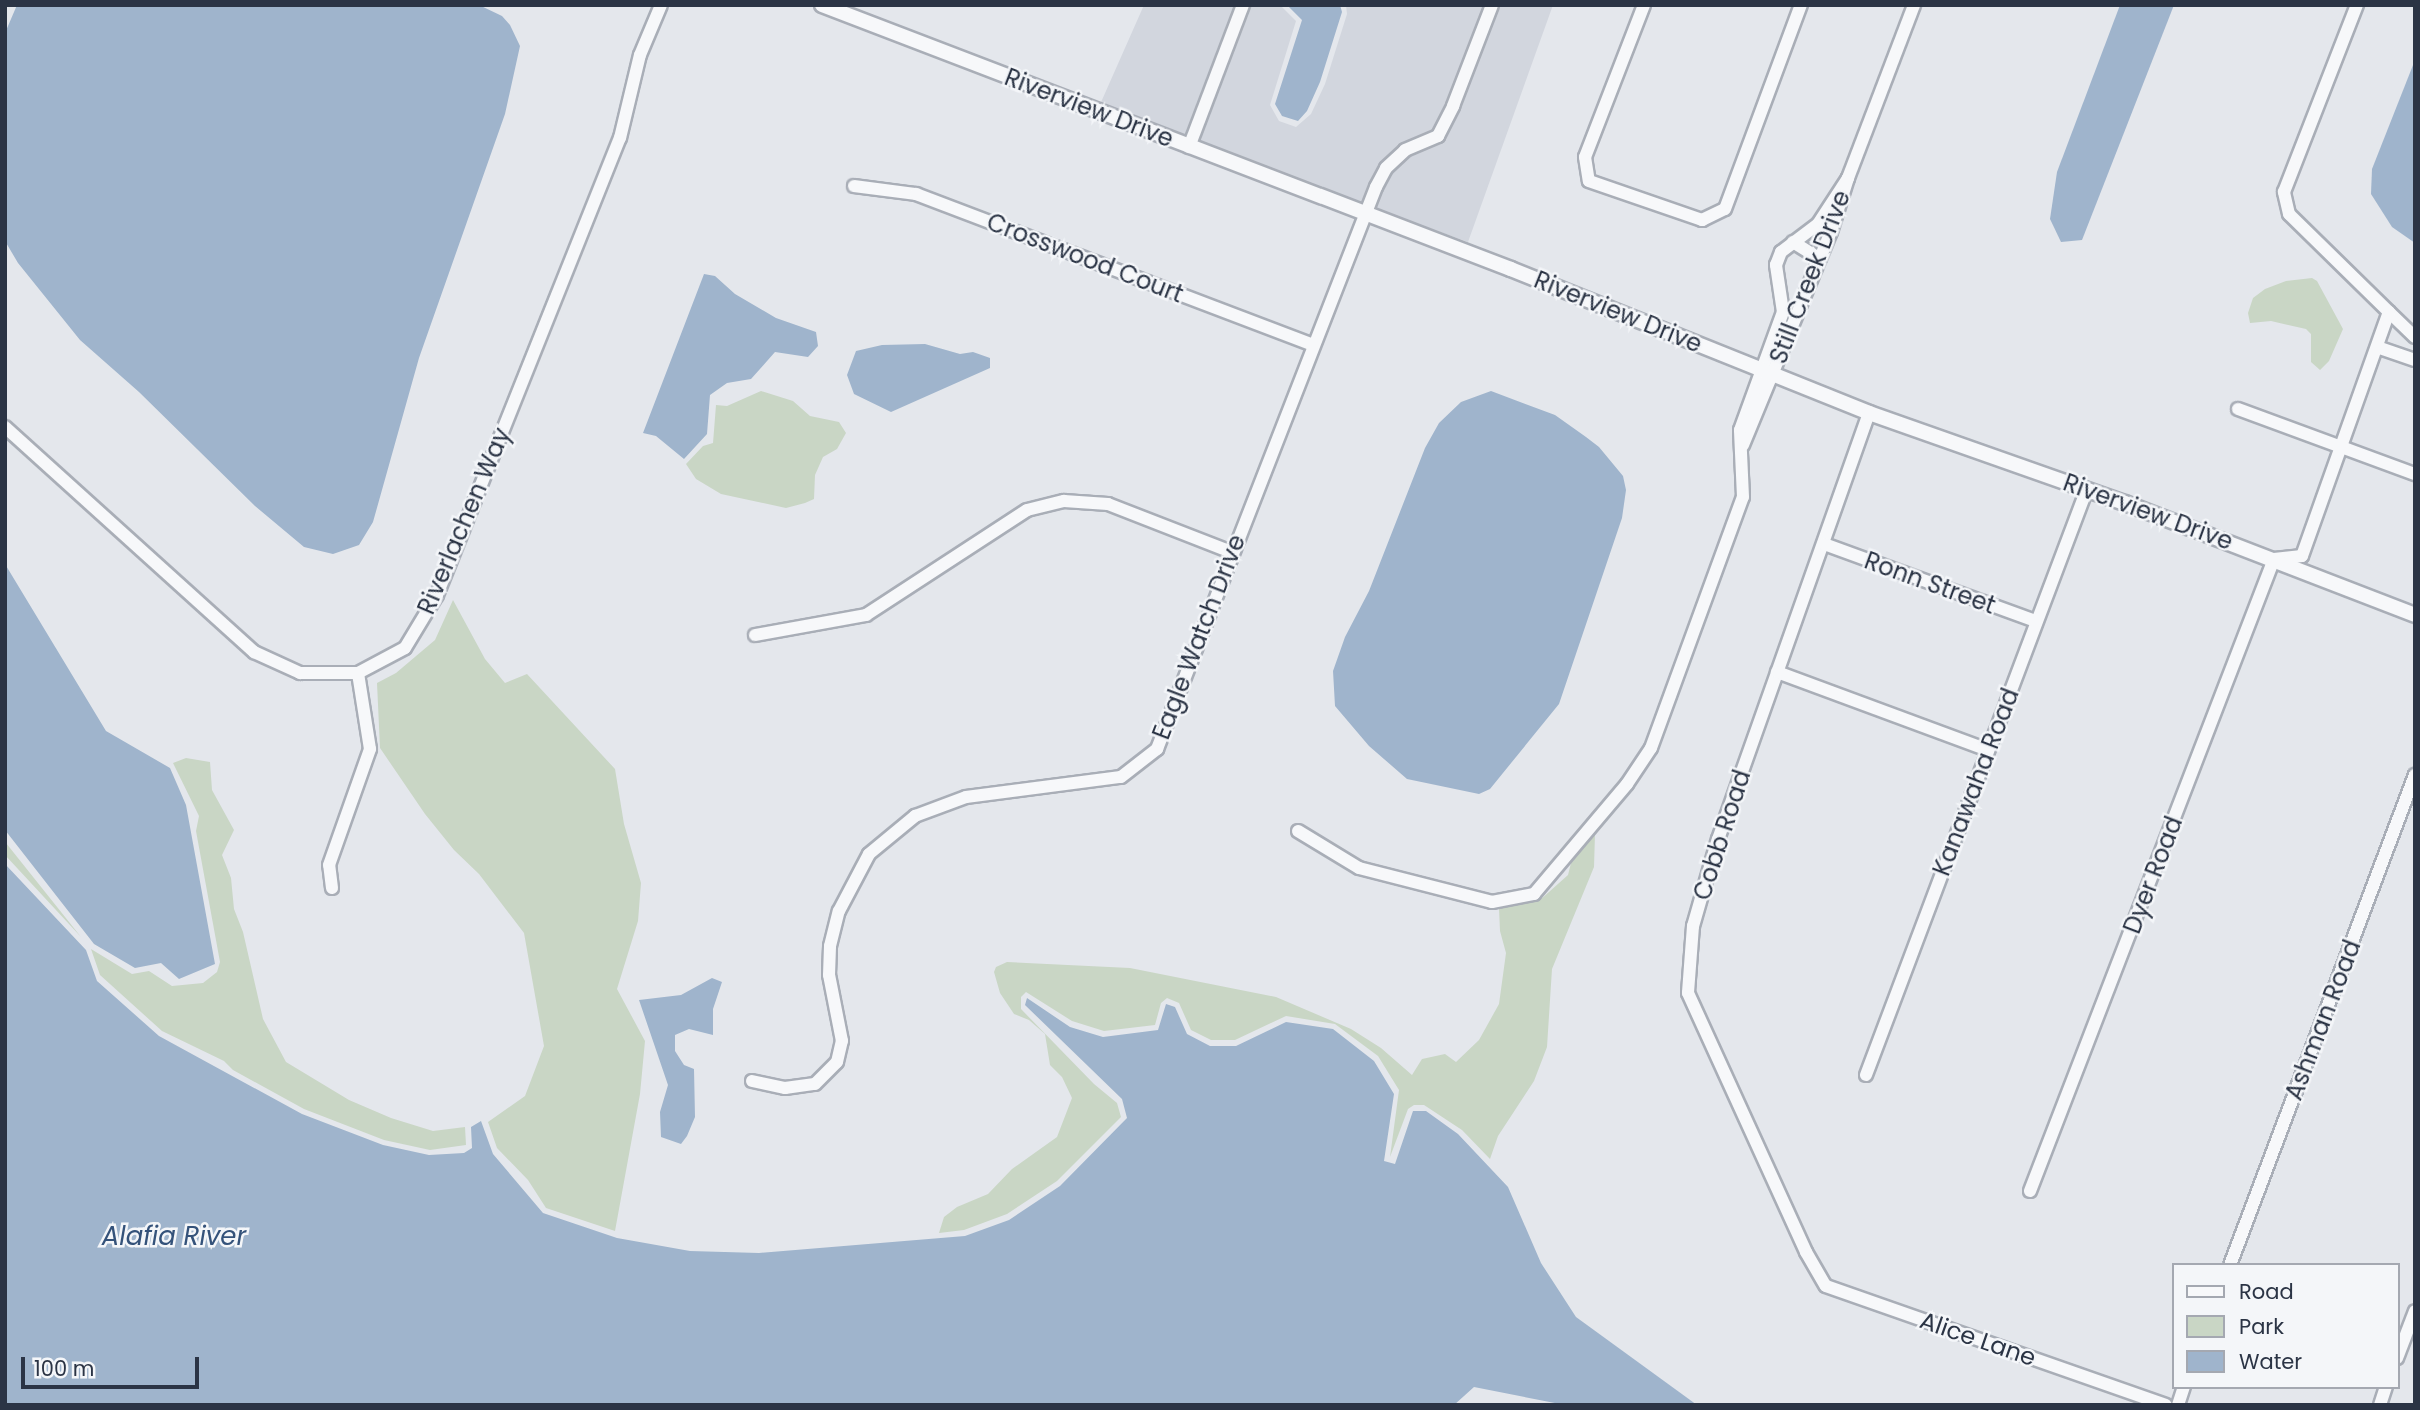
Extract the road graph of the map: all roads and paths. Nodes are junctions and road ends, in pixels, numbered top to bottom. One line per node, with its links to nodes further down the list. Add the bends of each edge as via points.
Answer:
1 (661, 5): 34 (street, Riverlachen Way, via 640,55 620,138 437,595 405,648)
2 (822, 5): 9 (street, Riverview Drive)
3 (1243, 5): 9 (street)
4 (1492, 5): 12 (street, Eagle Watch Drive, via 1438,136 1405,150 1386,168)
5 (1644, 5): 6 (street, via 1586,158 1589,181 1702,220 1725,209)
6 (1801, 5)
7 (1914, 5): 10 (street, Still Creek Drive)
8 (2357, 5): 15 (street, via 2284,192 2289,214)
9 (1189, 147): 12 (street, Riverview Drive)
10 (1848, 178): 13 (street, Still Creek Drive, via 1818,224); 14 (street, Still Creek Drive)
11 (854, 186): 17 (street, Crosswood Court, via 916,194)
12 (1364, 213): 17 (street, Eagle Watch Drive); 20 (street, Riverview Drive)
13 (1793, 242): 14 (street); 20 (street, Still Creek Drive, via 1781,252 1776,265 1783,312)
14 (1819, 258): 20 (street, Still Creek Drive)
15 (2389, 312): 16 (street); 18 (street)
16 (2415, 337)
17 (1313, 345): 28 (street, Eagle Watch Drive)
18 (2377, 347): 19 (street); 24 (street)
19 (2415, 360)
20 (1765, 373): 22 (street, Riverview Drive); 37 (street, via 1742,448 1743,497 1651,748 1628,784 1534,894 1492,902 1359,868)
21 (2238, 409): 24 (street)
22 (1869, 414): 26 (street, Riverview Drive); 27 (street, Cobb Road)
23 (5, 427): 34 (street, Riverlachen Way, via 254,652 300,673)
24 (2342, 449): 25 (street); 29 (street, via 2302,556)
25 (2415, 474)
26 (2087, 489): 29 (street, Riverview Drive); 31 (street, Kanawaha Road)
27 (1824, 544): 31 (street, Ronn Street); 33 (street, Cobb Road)
28 (1231, 552): 32 (street, via 1108,504 1064,501 1027,510 866,615); 40 (street, Eagle Watch Drive, via 1157,749 1121,778 966,797 906,823 869,854 839,911 829,975 842,1041 838,1062 815,1084 785,1088)
29 (2274, 559): 30 (street, Riverview Drive); 41 (street, Dyer Road)
30 (2415, 615)
31 (2036, 621): 35 (street, Kanawaha Road)
32 (755, 635)
33 (1777, 672): 35 (street); 42 (street, Cobb Road, via 1718,839 1693,926 1688,993)
34 (358, 673): 38 (street, via 370,749 329,865)
35 (1988, 750): 39 (street, Kanawaha Road)
36 (2415, 775): 43 (street, Ashman Road)
37 (1298, 831)
38 (332, 888)
39 (1866, 1075)
40 (752, 1081)
41 (2030, 1191)
42 (1806, 1252): 46 (street, Alice Lane, via 1826,1286)
43 (2231, 1263)
44 (2415, 1311): 45 (street)
45 (2399, 1353)
46 (2166, 1405)

